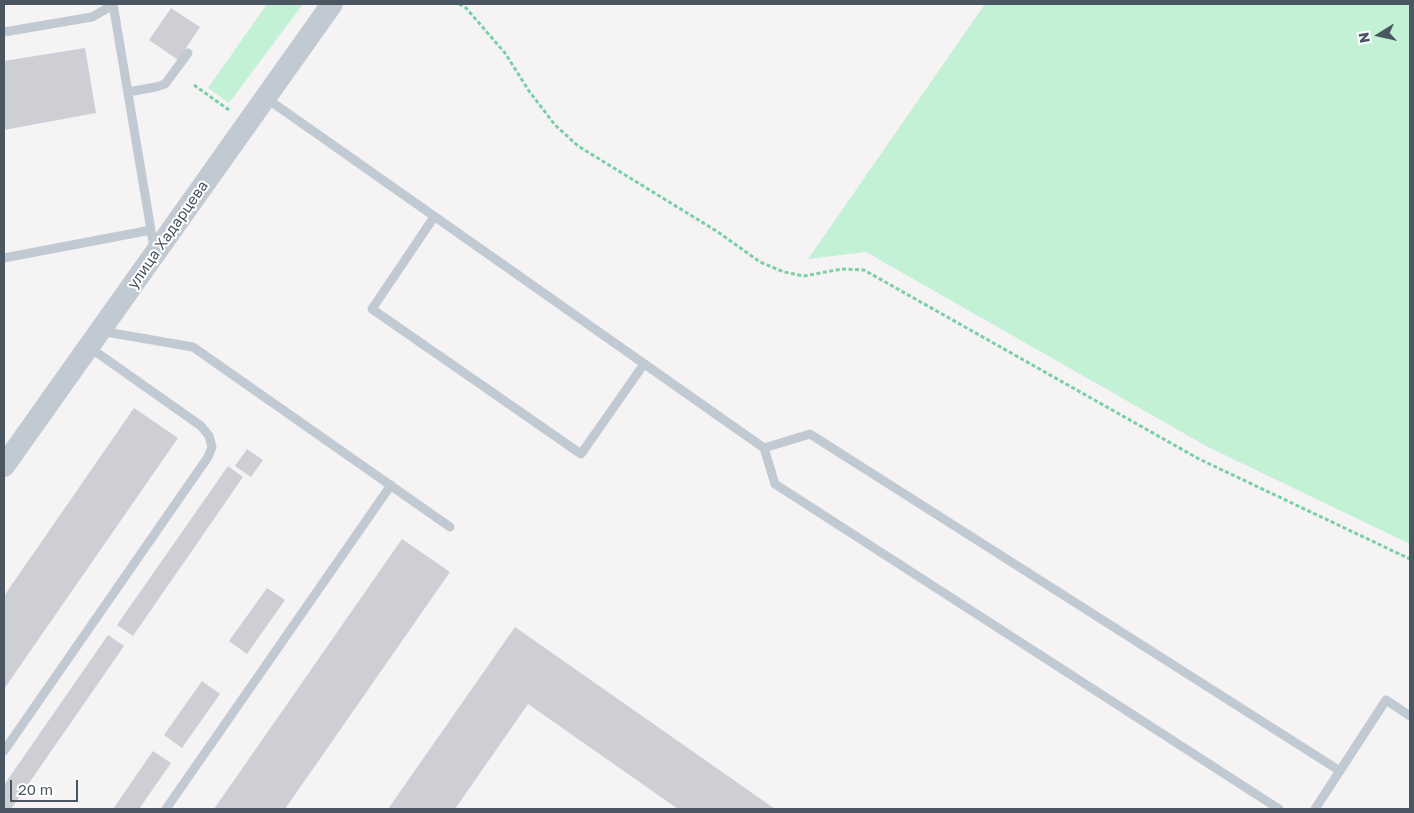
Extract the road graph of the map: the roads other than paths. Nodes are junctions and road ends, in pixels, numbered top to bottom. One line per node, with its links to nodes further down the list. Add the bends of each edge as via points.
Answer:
1 (113, 4): 3 (lane, via 92,17); 5 (lane)
2 (332, 4): 6 (street, улица Хадарцева)
3 (4, 32)
4 (188, 52): 5 (lane, via 165,84)
5 (128, 92): 8 (lane)
6 (266, 97): 7 (lane); 9 (street, улица Хадарцева)
7 (434, 217): 12 (lane); 12 (lane, via 372,309 581,454)
8 (151, 230): 9 (lane); 10 (lane)
9 (155, 253): 11 (street, улица Хадарцева)
10 (4, 258)
11 (94, 339): 14 (street, улица Хадарцева); 15 (lane, via 193,347); 18 (lane, via 201,426 212,447)
12 (644, 364): 13 (lane)
13 (764, 448): 19 (lane, via 810,434); 21 (lane, via 775,484)
14 (4, 466)
15 (391, 486): 16 (lane); 20 (lane)
16 (450, 527)
17 (1410, 716): 19 (lane, via 1386,700)
18 (4, 751)
19 (1340, 771): 22 (lane)
20 (166, 809)
21 (1279, 809)
22 (1315, 809)

